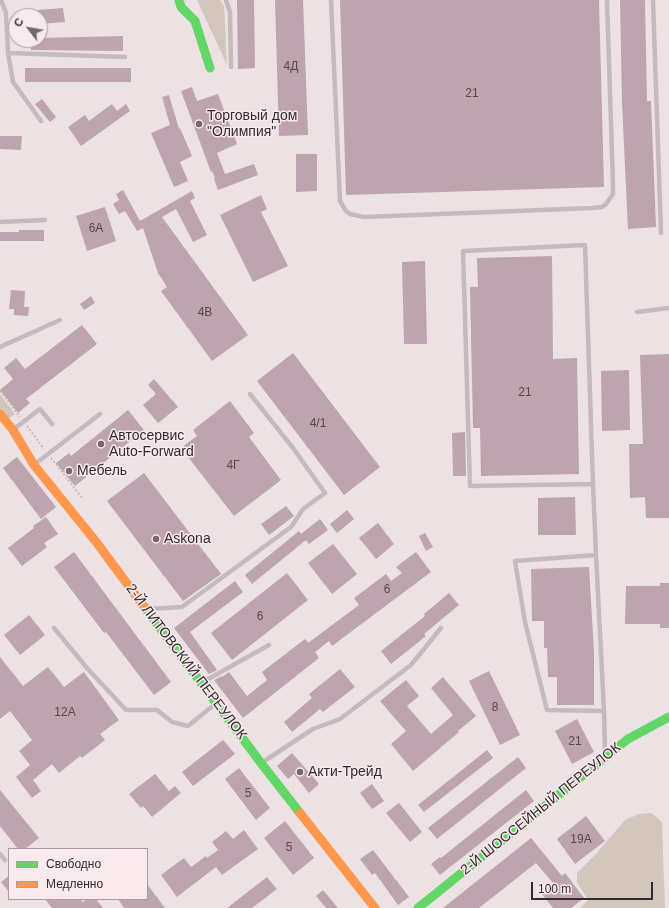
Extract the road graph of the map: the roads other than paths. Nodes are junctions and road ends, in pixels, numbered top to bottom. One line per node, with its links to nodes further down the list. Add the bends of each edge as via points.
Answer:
1 (1, 0): 7 (lane, via 6,13)
2 (179, 0): 10 (street, via 181,7 195,21)
3 (226, 0): 9 (lane, via 230,12)
4 (332, 0): 5 (lane, via 340,201 350,214 364,217 592,208 606,204 613,194)
5 (607, 0)
6 (653, 0): 14 (lane)
7 (8, 53): 8 (lane); 11 (lane, via 13,82)
8 (125, 57)
9 (231, 67)
10 (210, 68)
11 (41, 121)
12 (44, 220): 13 (lane)
13 (0, 222)
14 (661, 232)
15 (669, 308): 16 (lane)
16 (637, 312)
17 (60, 320): 18 (lane)
18 (0, 347)
19 (250, 394): 27 (lane, via 325,494 303,509 291,527 182,607)
20 (0, 414): 23 (street, 2-Й ЛИТОВСКИЙ ПЕРЕУЛОК)
21 (100, 414): 24 (lane)
22 (52, 424): 23 (lane, via 40,408)
23 (13, 430): 24 (street, 2-Й ЛИТОВСКИЙ ПЕРЕУЛОК)
24 (34, 465): 27 (street, 2-Й ЛИТОВСКИЙ ПЕРЕУЛОК)
25 (593, 484): 25 (lane, via 584,245 463,251 470,486); 26 (lane)
26 (596, 554): 33 (lane); 33 (lane, via 515,561 525,622 547,710)
27 (146, 609): 31 (street, 2-Й ЛИТОВСКИЙ ПЕРЕУЛОК)
28 (54, 628): 32 (lane, via 126,710 158,710 172,722 188,726)
29 (441, 628): 36 (lane, via 411,665 340,720 313,729)
30 (269, 645): 31 (lane)
31 (202, 683): 32 (street, 2-Й ЛИТОВСКИЙ ПЕРЕУЛОК)
32 (216, 703): 36 (street, 2-Й ЛИТОВСКИЙ ПЕРЕУЛОК)
33 (604, 711): 35 (lane)
34 (669, 717): 35 (street, 2-Й ШОССЕЙНЫЙ ПЕРЕУЛОК, via 628,739)
35 (605, 758): 40 (street, 2-Й ШОССЕЙНЫЙ ПЕРЕУЛОК)
36 (261, 763): 39 (street, 2-Й ЛИТОВСКИЙ ПЕРЕУЛОК)
37 (0, 854): 38 (lane)
38 (5, 860)
39 (376, 908)
40 (418, 908)

